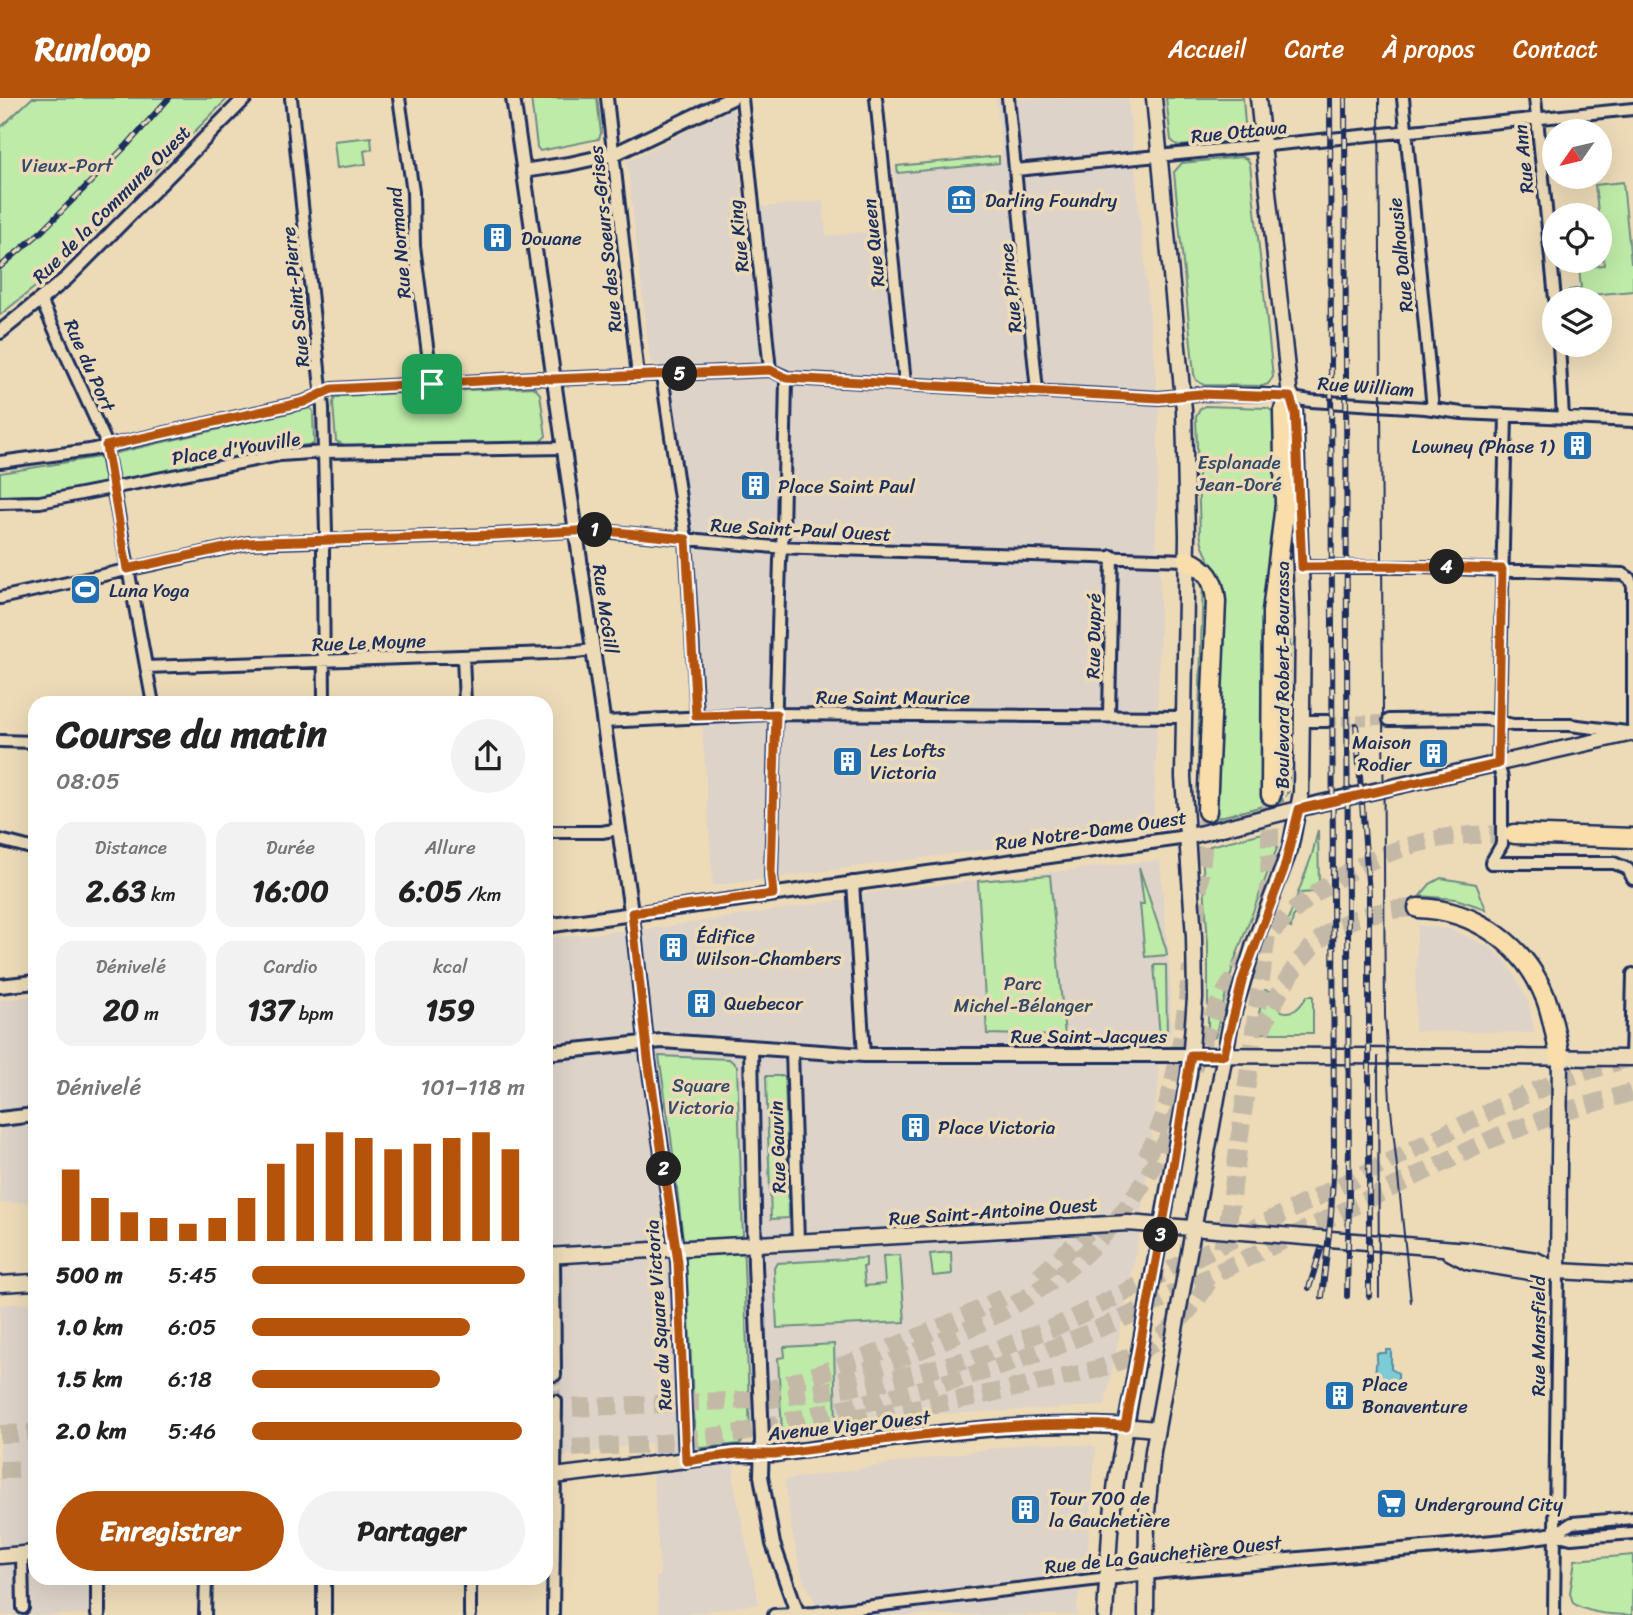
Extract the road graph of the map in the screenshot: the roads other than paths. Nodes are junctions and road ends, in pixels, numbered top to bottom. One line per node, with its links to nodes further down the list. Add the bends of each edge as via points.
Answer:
1 (245, 98): 24 (street, Rue de la Commune Ouest)
2 (283, 98): 3 (street)
3 (292, 98): 35 (street, Rue Saint-Pierre)
4 (399, 98): 33 (street, Rue Normand)
5 (513, 98): 21 (street, Rue McGill)
6 (607, 98): 19 (street, Rue des Soeurs-Grises)
7 (732, 98): 19 (street)
8 (742, 98): 27 (street, Rue King)
9 (876, 98): 32 (street, Rue Queen)
10 (1008, 98): 22 (street, Rue Prince)
11 (1154, 98): 20 (main road)
12 (1258, 98): 18 (main road, Boulevard Robert-Bourassa)
13 (1403, 98): 17 (street, Rue Dalhousie)
14 (1535, 98): 16 (street, Rue Ann)
15 (1633, 109): 16 (street, Rue Ottawa)
16 (1537, 119): 17 (street, Rue Ottawa); 23 (street, Rue Ann)
17 (1406, 131): 18 (street, Rue Ottawa); 38 (street, Rue Dalhousie)
18 (1264, 146): 20 (street, Rue Ottawa); 37 (main road, Boulevard Robert-Bourassa)
19 (614, 154): 21 (street); 29 (street, Rue des Soeurs-Grises)
20 (1160, 156): 22 (street, Rue Ottawa); 36 (main road)
21 (523, 170): 31 (street, Rue McGill)
22 (1016, 170): 34 (street, Rue Prince)
23 (1554, 287)
24 (41, 300): 25 (street, Rue de la Commune Ouest); 42 (street, Rue du Port)
25 (0, 332)
26 (1560, 357): 40 (street)
27 (770, 370): 28 (street, Rue William); 30 (street, Rue William)
28 (662, 375): 29 (street, Rue William); 49 (street)
29 (638, 376): 31 (street, Rue William)
30 (786, 378): 32 (street, Rue William); 51 (street)
31 (553, 379): 33 (street, Place d'Youville); 43 (street, Rue McGill)
32 (905, 383): 34 (street, Rue William)
33 (432, 384): 35 (street, Place d'Youville, via 332,389)
34 (1037, 391): 36 (street, Rue William)
35 (322, 394): 42 (street, Place d'Youville, via 304,402); 44 (street, Rue Saint-Pierre)
36 (1183, 396): 37 (street, Rue William); 53 (main road)
37 (1290, 397): 38 (street, Rue William); 54 (main road, Boulevard Robert-Bourassa, via 1295,412); 79 (highway, via 1283,412 1285,504 1272,612)
38 (1433, 409): 39 (street, Rue William)
39 (1506, 415): 40 (street, Rue William); 56 (street)
40 (1563, 418): 41 (street, Rue William)
41 (1633, 421)
42 (106, 446): 45 (street, Place d'Youville); 46 (street, Rue du Port)
43 (564, 448): 44 (street, Place d'Youville); 48 (street, Rue McGill)
44 (325, 452): 46 (street, Place d'Youville, via 271,456); 50 (street, Rue Saint-Pierre)
45 (0, 462)
46 (112, 486): 47 (street, Place d'Youville, via 40,502); 55 (street, Rue du Port)
47 (0, 503)
48 (576, 530): 49 (street, Rue Saint-Paul Ouest); 50 (street, Rue Saint-Paul Ouest); 58 (street, Rue McGill)
49 (686, 539): 51 (street, Rue Saint-Paul Ouest); 66 (street)
50 (324, 541): 55 (street, Rue Saint-Paul Ouest, via 248,543); 60 (street, Rue Saint-Pierre)
51 (781, 548): 52 (street, Rue Saint-Paul Ouest); 65 (street)
52 (1112, 556): 53 (street, Rue Saint-Paul Ouest); 67 (street, Rue Dupré)
53 (1187, 560): 68 (main road); 81 (highway, via 1209,574 1217,605)
54 (1302, 567): 56 (street); 70 (main road, Boulevard Robert-Bourassa)
55 (127, 569): 57 (street, Rue Saint-Paul Ouest); 61 (street, Rue du Port)
56 (1502, 569): 73 (street); 74 (street, via 1627,577 1633,589)
57 (0, 598)
58 (593, 650): 59 (street, Rue Le Moyne); 72 (street, Rue McGill)
59 (463, 656): 60 (street, Rue Le Moyne); 64 (street)
60 (324, 661): 61 (street, Rue Le Moyne); 63 (street, Rue Saint-Pierre)
61 (146, 667): 62 (street, Rue du Port)
62 (151, 696)
63 (324, 696)
64 (465, 696)
65 (776, 714): 66 (street, Rue Saint Maurice); 67 (street, Rue Saint Maurice); 93 (street)
66 (696, 716): 72 (street, Rue Saint Maurice)
67 (1109, 716): 68 (street, Rue Saint Maurice)
68 (1183, 717): 87 (main road)
69 (1389, 720): 73 (street)
70 (1303, 721): 71 (street); 80 (main road, Boulevard Robert-Bourassa)
71 (1328, 721)
72 (603, 722): 83 (street, Rue McGill)
73 (1499, 722): 75 (street, via 1570,724); 78 (street)
74 (1633, 725)
75 (1633, 733): 78 (main road, Rue Notre-Dame Ouest)
76 (0, 741): 77 (street)
77 (28, 743)
78 (1498, 764): 80 (main road, Rue Notre-Dame Ouest); 91 (street, via 1502,844 1491,863 1617,864 1629,869)
79 (1271, 795)
80 (1299, 809): 87 (main road, Rue Notre-Dame Ouest); 106 (main road, Boulevard Robert-Bourassa, via 1284,869 1243,978)
81 (1207, 811)
82 (1633, 827): 86 (highway)
83 (619, 829): 84 (street); 95 (street, Rue McGill)
84 (553, 832)
85 (1514, 834): 86 (highway)
86 (1536, 834): 88 (highway)
87 (1187, 837): 92 (street, Rue Notre-Dame Ouest); 105 (main road, via 1195,970)
88 (1633, 838)
89 (0, 840): 90 (street)
90 (28, 847)
91 (1633, 879)
92 (853, 882): 93 (street, Rue Notre-Dame Ouest); 104 (street)
93 (773, 894): 95 (street, Rue Notre-Dame Ouest)
94 (1418, 908): 107 (highway, via 1469,918 1511,947 1544,995)
95 (632, 913): 96 (street, Rue Notre-Dame Ouest); 100 (street, Rue McGill)
96 (553, 925)
97 (1633, 974): 108 (street)
98 (28, 983): 99 (street)
99 (0, 986)
100 (647, 1042): 101 (street, Rue Saint-Jacques); 103 (street, Rue Saint-Jacques); 115 (street, Rue du Square Victoria)
101 (751, 1048): 102 (street, Rue Saint-Jacques); 114 (street)
102 (792, 1050): 104 (street, Rue Saint-Jacques); 113 (street, Rue Gauvin)
103 (553, 1052)
104 (864, 1055): 105 (street, Rue Saint-Jacques)
105 (1191, 1055): 106 (main road, Rue Saint-Jacques); 111 (main road)
106 (1224, 1055): 107 (main road, Rue Saint-Jacques); 112 (main road, Boulevard Robert-Bourassa)
107 (1560, 1057): 108 (main road, Rue Saint-Jacques); 117 (main road, Rue Mansfield)
108 (1632, 1058)
109 (28, 1116): 110 (street)
110 (0, 1119)
111 (1163, 1225): 112 (main road, Rue Saint-Antoine Ouest); 113 (main road, Rue Saint-Antoine Ouest, via 1092,1223); 124 (main road)
112 (1193, 1228): 117 (main road, Rue Saint-Antoine Ouest, via 1442,1248 1536,1260); 125 (main road, Boulevard Robert-Bourassa)
113 (798, 1242): 114 (main road, Rue Saint-Antoine Ouest)
114 (755, 1245): 115 (main road, Rue Saint-Antoine Ouest); 127 (street)
115 (676, 1248): 116 (main road, Rue Saint-Antoine Ouest); 128 (street, Rue du Square Victoria)
116 (553, 1256)
117 (1558, 1271): 118 (main road, Rue Saint-Antoine Ouest); 132 (street, Rue Mansfield)
118 (1633, 1275)
119 (28, 1282): 120 (main road)
120 (0, 1284)
121 (553, 1327): 122 (street)
122 (555, 1375)
123 (556, 1401): 126 (street)
124 (1125, 1426): 125 (main road, Avenue Viger Ouest); 127 (main road, Avenue Viger Ouest, via 1014,1426); 136 (main road)
125 (1156, 1429): 135 (main road, Boulevard Robert-Bourassa, via 1149,1483)
126 (553, 1439)
127 (761, 1454): 128 (main road, Avenue Viger Ouest); 143 (street, via 773,1544)
128 (686, 1461): 129 (main road, Avenue Viger Ouest)
129 (553, 1477)
130 (1633, 1518): 132 (street, Rue de La Gauchetière Ouest, via 1572,1523)
131 (1633, 1533): 132 (street, Rue de La Gauchetière Ouest, via 1571,1538)
132 (1555, 1534): 135 (street, Rue de La Gauchetière Ouest); 152 (street, Rue Mansfield)
133 (28, 1554): 134 (main road); 142 (street)
134 (0, 1556)
135 (1147, 1573): 136 (street, Rue de La Gauchetière Ouest); 151 (main road, Boulevard Robert-Bourassa)
136 (1108, 1578): 143 (street, Rue de La Gauchetière Ouest); 150 (main road)
137 (99, 1585): 144 (street)
138 (206, 1585): 145 (street)
139 (324, 1585): 146 (street)
140 (470, 1585): 147 (street)
141 (552, 1585): 148 (street)
142 (23, 1608)
143 (798, 1614): 149 (street, Rue de La Gauchetière Ouest)
144 (98, 1615)
145 (205, 1615)
146 (324, 1615)
147 (470, 1615)
148 (553, 1615)
149 (774, 1615)
150 (1105, 1615)
151 (1146, 1615)
152 (1554, 1615)

